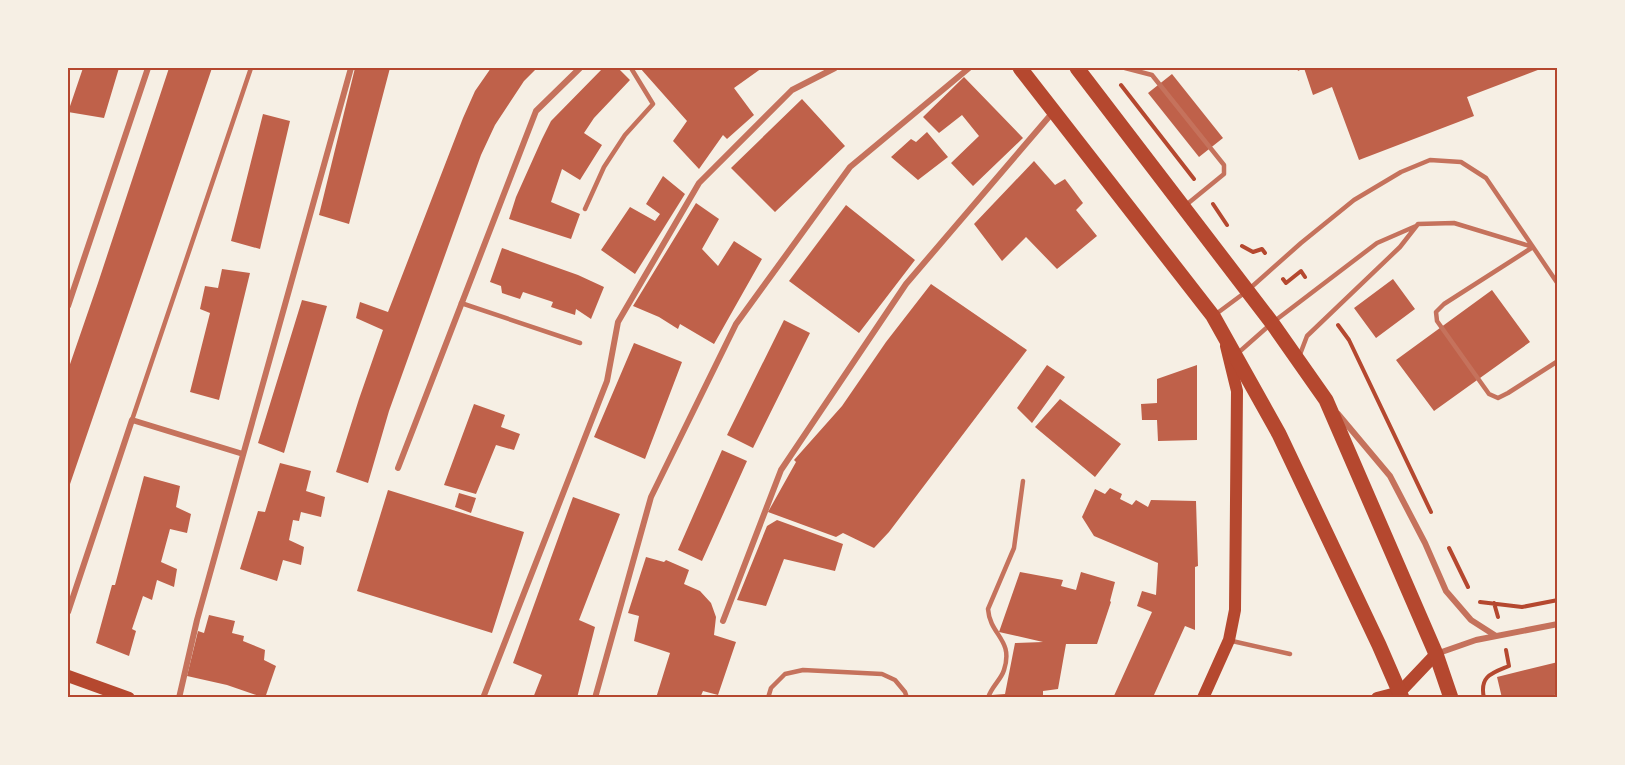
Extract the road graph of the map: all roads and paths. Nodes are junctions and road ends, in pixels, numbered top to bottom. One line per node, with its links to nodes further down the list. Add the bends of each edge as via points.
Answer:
1 (148, 68): 24 (street)
2 (251, 68): 34 (lane)
3 (351, 68): 35 (street)
4 (580, 68): 23 (street, via 536,111)
5 (631, 68): 15 (lane, via 653,104 625,135 604,167)
6 (835, 68): 55 (street, via 792,90 699,183 618,322 607,381)
7 (969, 68): 56 (street, via 850,167 736,324 651,497)
8 (1020, 68): 12 (main road)
9 (1077, 68): 14 (main road)
10 (1125, 68): 13 (lane, via 1152,75 1224,165 1224,174)
11 (1120, 84): 13 (path)
12 (1054, 111): 25 (main road); 44 (street, via 906,284 781,470)
13 (1203, 191): 14 (lane); 17 (path)
14 (1184, 207): 22 (main road)
15 (585, 210)
16 (1418, 224): 19 (lane, via 1454,223); 26 (lane, via 1377,243); 31 (lane, via 1400,247 1307,336)
17 (1229, 228)
18 (1236, 237): 20 (path, via 1253,252)
19 (1533, 248): 21 (lane); 22 (lane, via 1486,178 1461,162 1430,160 1354,200); 32 (lane, via 1444,304 1436,312 1437,321 1490,394 1498,398)
20 (1262, 249)
21 (1557, 284)
22 (1247, 291): 25 (lane); 26 (main road)
23 (461, 303): 29 (lane); 36 (street)
24 (68, 306)
25 (1213, 316): 27 (main road)
26 (1272, 322): 30 (lane); 31 (main road)
27 (1223, 336): 30 (main road); 47 (main road, via 1237,391 1235,610)
28 (1349, 340): 38 (path)
29 (580, 344)
30 (1234, 356): 52 (main road, via 1279,434 1379,645)
31 (1298, 360): 33 (main road)
32 (1557, 361)
33 (1326, 400): 46 (street, via 1390,476 1446,591 1471,621); 49 (main road)
34 (132, 420): 35 (street); 43 (street)
35 (243, 454): 54 (street)
36 (398, 468)
37 (1023, 481): 59 (lane, via 1014,548 988,609 988,620 1005,643 1007,658 1004,673)
38 (1436, 521)
39 (1446, 542): 40 (path)
40 (1471, 593)
41 (1476, 598): 42 (path, via 1481,603 1522,607)
42 (1557, 600)
43 (68, 612)
44 (723, 621)
45 (1557, 624): 46 (street)
46 (1496, 636): 49 (street)
47 (1229, 640): 48 (lane); 60 (main road)
48 (1290, 654)
49 (1436, 654): 52 (main road); 62 (main road)
50 (1509, 666): 63 (path, via 1489,674 1484,682)
51 (68, 676): 53 (main road)
52 (1399, 696): 61 (main road)
53 (129, 698)
54 (179, 698)
55 (483, 698)
56 (595, 698)
57 (768, 698): 58 (lane, via 771,688 784,674 803,670 882,674 894,680)
58 (907, 698)
59 (988, 698)
60 (1203, 698)
61 (1377, 698)
62 (1451, 698)
63 (1484, 698)

